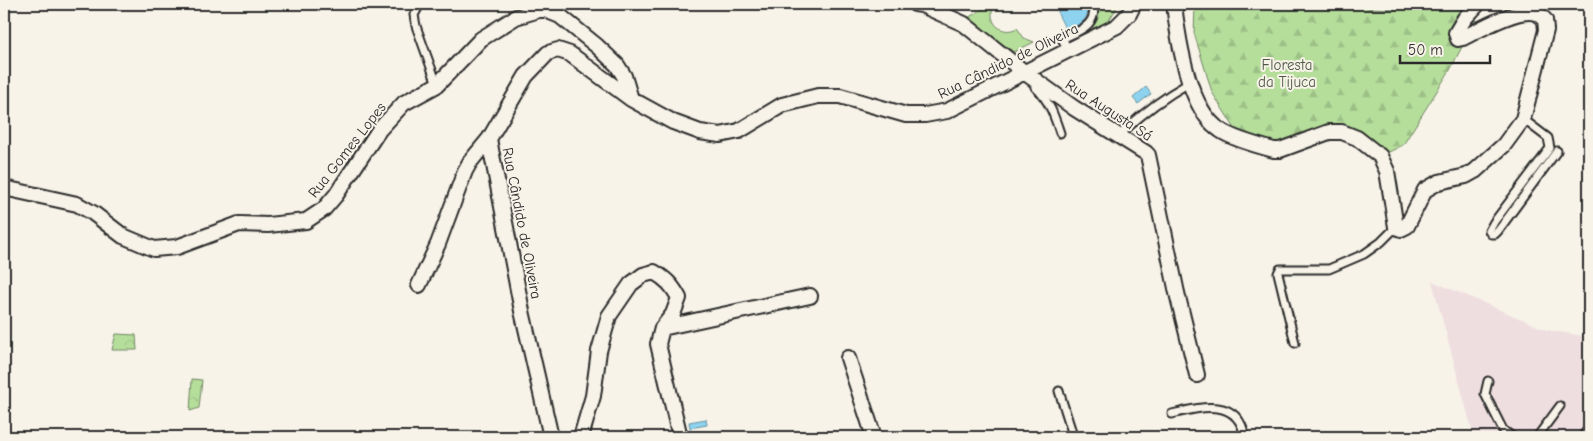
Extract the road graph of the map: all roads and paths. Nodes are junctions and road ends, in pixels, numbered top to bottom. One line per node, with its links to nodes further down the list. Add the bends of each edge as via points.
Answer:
1 (420, 4): 10 (lane, via 414,15 416,26)
2 (920, 4): 8 (street, Rua Augusta Sá, via 964,24)
3 (1092, 4): 7 (lane, via 1094,13 1089,24 1062,39)
4 (1134, 4): 7 (street, Rua Cândido de Oliveira, via 1117,26)
5 (1174, 4): 9 (street)
6 (1478, 4): 12 (street, via 1456,33 1458,39 1493,22 1527,12 1538,13 1545,20 1546,30)
7 (1069, 50): 8 (street, Rua Cândido de Oliveira)
8 (1022, 73): 11 (street, Rua Cândido de Oliveira, via 933,114 906,115 840,96 818,96 782,105 739,131 720,135 691,129); 14 (lane, via 1046,98); 24 (street, Rua Augusta Sá, via 1148,155)
9 (1189, 83): 13 (lane, via 1175,90); 18 (street, via 1201,106 1221,131 1274,150 1329,132 1349,134 1369,146 1380,156 1387,171)
10 (437, 85): 11 (street, Rua Gomes Lopes, via 481,39 516,17 545,10 560,16 617,65); 17 (street, Rua Gomes Lopes, via 404,104 379,130 336,195 324,209 306,221 239,224 177,246 154,249 123,236 77,204)
11 (631, 99): 15 (street, Rua Cândido de Oliveira, via 570,54 558,50 548,53 526,76)
12 (1523, 118): 16 (lane, via 1548,138 1550,148 1490,227 1491,234 1498,231); 18 (street, via 1504,145 1475,171 1439,182 1425,190 1407,226)
13 (1125, 130)
14 (1060, 133)
15 (489, 139): 19 (street, via 465,171); 30 (street, Rua Cândido de Oliveira, via 522,312)
16 (1557, 151)
17 (4, 188)
18 (1396, 227): 22 (lane, via 1364,254 1329,269 1280,269 1278,273)
19 (419, 285)
20 (810, 296): 21 (street)
21 (662, 328): 31 (street, via 673,314 678,298 666,279 654,272 631,284 610,316 599,352 594,396); 32 (street, via 658,344)
22 (1295, 343)
23 (848, 358): 33 (street)
24 (1197, 375)
25 (1488, 381): 36 (lane, via 1486,394 1503,430)
26 (1059, 391): 34 (lane)
27 (1560, 406): 37 (lane)
28 (1172, 414): 35 (lane, via 1199,407 1222,407 1238,418)
29 (1589, 428): 38 (lane)
30 (551, 437)
31 (580, 437)
32 (680, 437)
33 (874, 437)
34 (1072, 437)
35 (1245, 437)
36 (1513, 437)
37 (1537, 437)
38 (1582, 437)

